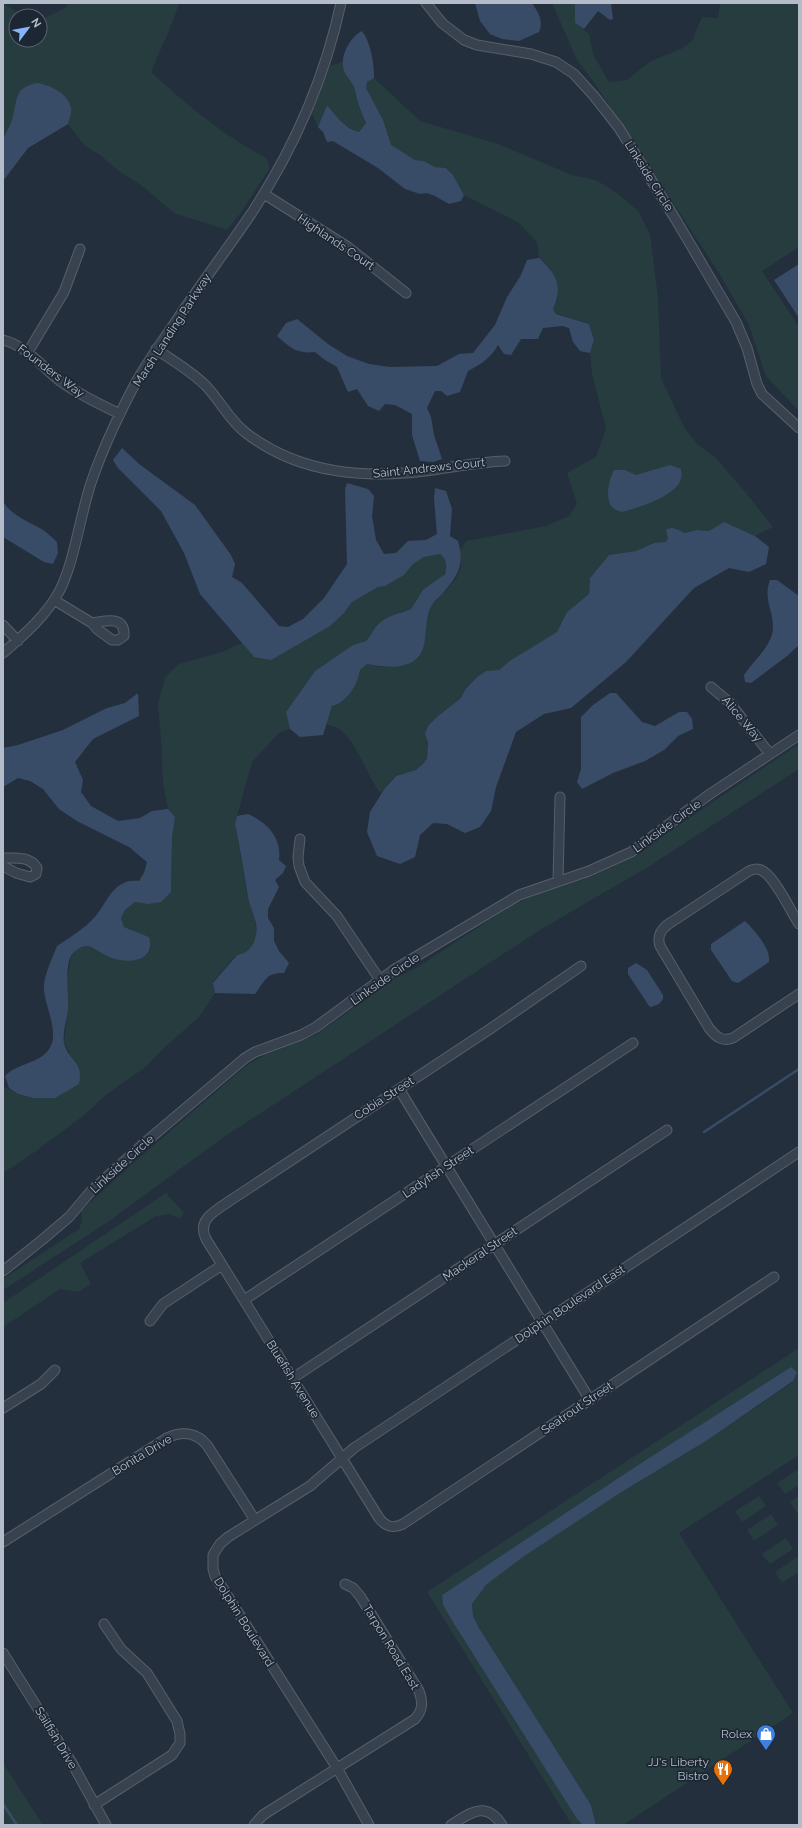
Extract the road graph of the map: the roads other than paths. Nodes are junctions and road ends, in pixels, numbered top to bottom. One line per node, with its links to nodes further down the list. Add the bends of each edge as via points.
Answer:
1 (341, 3): 3 (street, Marsh Landing Parkway, via 313,96)
2 (426, 3): 10 (street, Linkside Circle, via 445,26 464,40 556,62 574,74 594,96 619,128 736,322 762,394)
3 (264, 194): 5 (street, Highlands Court, via 348,247); 7 (street, Marsh Landing Parkway)
4 (80, 249): 8 (street, via 64,292)
5 (406, 293)
6 (3, 340): 8 (street, Founders Way)
7 (156, 349): 9 (street, Marsh Landing Parkway); 11 (street, Saint Andrews Court, via 206,386 245,433 296,461 342,473 378,475)
8 (28, 352): 9 (street, Founders Way, via 73,390)
9 (120, 414): 12 (street, Marsh Landing Parkway, via 92,481 64,581)
10 (799, 428)
11 (506, 461)
12 (54, 600): 13 (street); 15 (street, Marsh Landing Parkway)
13 (92, 623)
14 (3, 625): 15 (street)
15 (18, 640): 16 (street, Marsh Landing Parkway)
16 (3, 653)
17 (711, 687): 19 (street, Alice Way, via 730,703)
18 (799, 735): 19 (street, Linkside Circle)
19 (770, 754): 24 (street, Linkside Circle, via 631,852)
20 (560, 797): 24 (street)
21 (300, 839): 27 (street, via 299,866 305,882 337,916)
22 (3, 858): 23 (street, via 28,860 37,868 36,874 30,877)
23 (3, 866)
24 (558, 881): 27 (street, Linkside Circle, via 519,895)
25 (799, 924): 28 (street, via 768,875 761,870 753,869 667,925 659,934 658,940 709,1028 724,1040 733,1038)
26 (581, 966): 30 (street, Cobia Street)
27 (380, 980): 37 (street, Linkside Circle, via 316,1028 261,1049 245,1058 136,1150 91,1191 68,1217)
28 (799, 994)
29 (633, 1043): 33 (street, Ladyfish Street)
30 (399, 1089): 33 (street); 34 (street, Cobia Street, via 209,1215 203,1228)
31 (667, 1130): 35 (street, Mackeral Street)
32 (799, 1152): 41 (street, Dolphin Boulevard East)
33 (447, 1166): 35 (street); 39 (street, Ladyfish Street)
34 (206, 1239): 36 (street, Bluefish Avenue)
35 (495, 1245): 41 (street); 43 (street, Mackeral Street)
36 (222, 1265): 39 (street, Bluefish Avenue); 40 (street, via 163,1304)
37 (3, 1271)
38 (774, 1277): 44 (street, Seatrout Street)
39 (244, 1300): 43 (street, Bluefish Avenue)
40 (150, 1321)
41 (542, 1322): 44 (street); 46 (street, Dolphin Boulevard East)
42 (55, 1370): 45 (street, via 41,1384)
43 (293, 1378): 46 (street, Bluefish Avenue)
44 (590, 1400): 47 (street, Seatrout Street, via 403,1524 387,1526)
45 (3, 1408)
46 (342, 1458): 47 (street, Bluefish Avenue); 48 (street, Dolphin Boulevard, via 310,1486)
47 (379, 1518)
48 (255, 1520): 49 (street, Bonita Drive, via 207,1445 197,1436 184,1433 167,1438); 53 (street, Dolphin Boulevard, via 228,1537 214,1553 212,1563 215,1576)
49 (3, 1542)
50 (345, 1584): 53 (street, Tarpon Road East, via 360,1596 419,1691 422,1703 415,1719)
51 (104, 1624): 54 (street, via 121,1649 147,1673 177,1721 180,1743 172,1755)
52 (3, 1653): 54 (street, Sailfish Drive, via 72,1764)
53 (337, 1768): 56 (street, Tarpon Road East, via 262,1815); 57 (street, Dolphin Boulevard)
54 (94, 1805): 55 (street, Sailfish Drive)
55 (106, 1825)
56 (254, 1825)
57 (369, 1825)
58 (451, 1825): 59 (street, via 478,1810 491,1813)
59 (502, 1825)

